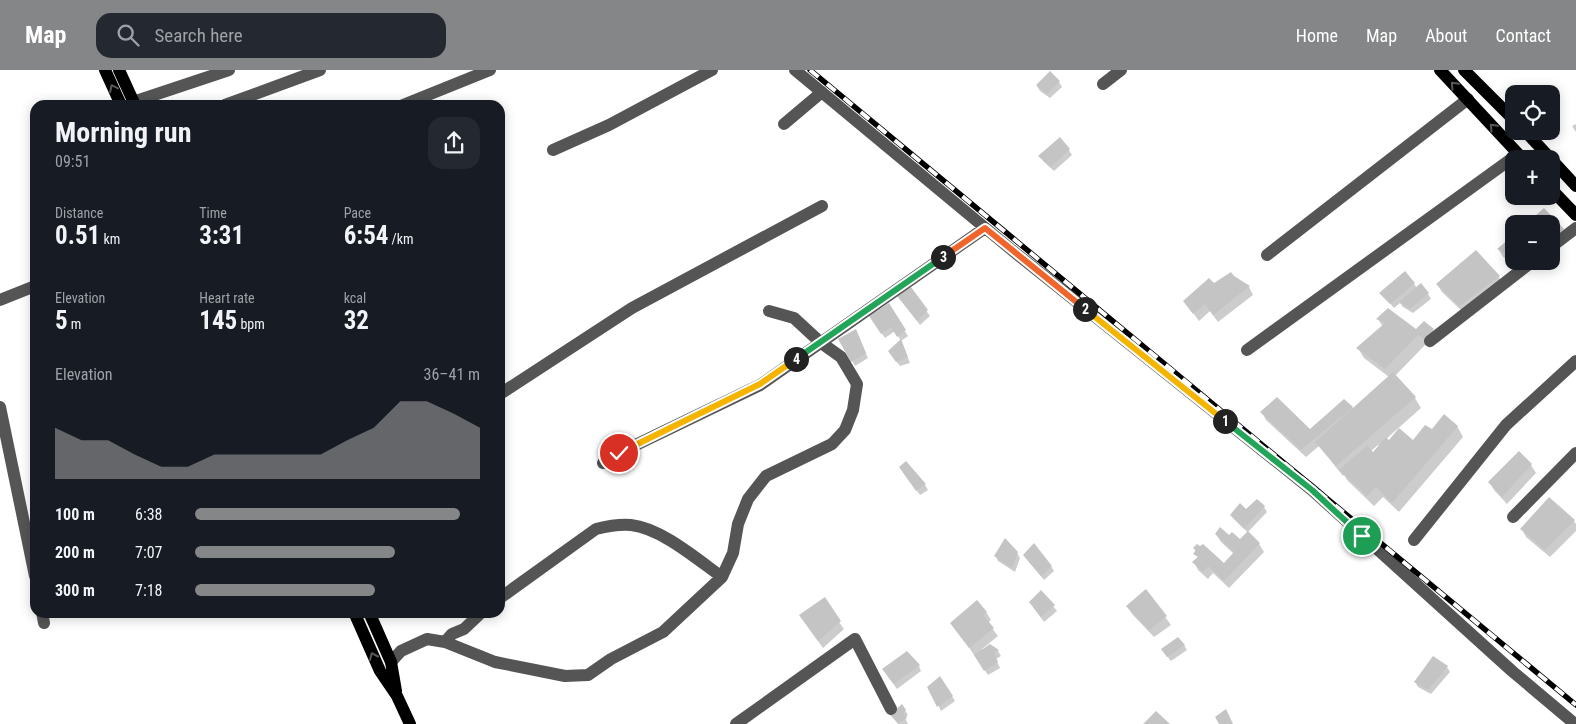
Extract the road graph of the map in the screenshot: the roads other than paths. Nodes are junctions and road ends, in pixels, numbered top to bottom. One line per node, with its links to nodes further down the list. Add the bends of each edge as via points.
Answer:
1 (104, 70): 13 (main road, one-way to 1)
2 (119, 70): 14 (main road)
3 (229, 70): 15 (street)
4 (320, 70): 16 (street)
5 (490, 70): 17 (street)
6 (712, 70): 22 (street, via 609,125)
7 (795, 70): 12 (street)
8 (1121, 70): 11 (street)
9 (1440, 70): 18 (main road, one-way to 9)
10 (1464, 70): 19 (main road)
11 (1103, 84)
12 (822, 92): 20 (street); 31 (street)
13 (127, 100)
14 (129, 100)
15 (142, 100)
16 (239, 100)
17 (415, 100)
18 (1468, 100): 23 (main road, one-way to 18); 34 (street)
19 (1505, 111)
20 (784, 124)
21 (1533, 140): 24 (main road)
22 (553, 150)
23 (1514, 150)
24 (1543, 150)
25 (1505, 167): 41 (street)
26 (1560, 169): 27 (main road)
27 (1576, 186)
28 (1560, 198): 30 (main road)
29 (822, 206): 43 (street, via 632,308)
30 (1576, 215)
31 (985, 228): 40 (street); 61 (street, via 1312,490 1512,672)
32 (1576, 228): 33 (street)
33 (1560, 240)
34 (1267, 255)
35 (1521, 270): 39 (street)
36 (30, 288): 37 (street)
37 (0, 300)
38 (769, 311): 40 (street, via 794,318)
39 (1430, 341)
40 (820, 342): 46 (street, via 760,384); 50 (street, via 841,357 857,384 846,430 832,444 766,476 748,499 738,524 733,553)
41 (1247, 350)
42 (1576, 361): 48 (street, via 1506,425)
43 (505, 391)
44 (0, 407): 49 (street)
45 (1576, 453): 47 (street)
46 (603, 463)
47 (1513, 517)
48 (1414, 540)
49 (30, 552)
50 (722, 577): 51 (street, via 667,538 633,525 613,525 596,530); 55 (street, via 663,632 588,675 565,676 495,662)
51 (505, 594)
52 (357, 618): 57 (main road, one-way to 52, via 380,671)
53 (372, 618): 56 (main road)
54 (476, 618): 55 (street)
55 (445, 642): 56 (street, via 427,639 401,651)
56 (391, 662): 57 (main road)
57 (397, 696): 59 (main road)
58 (891, 709): 60 (street, via 855,639)
59 (410, 724)
60 (736, 724)
61 (1574, 724)

